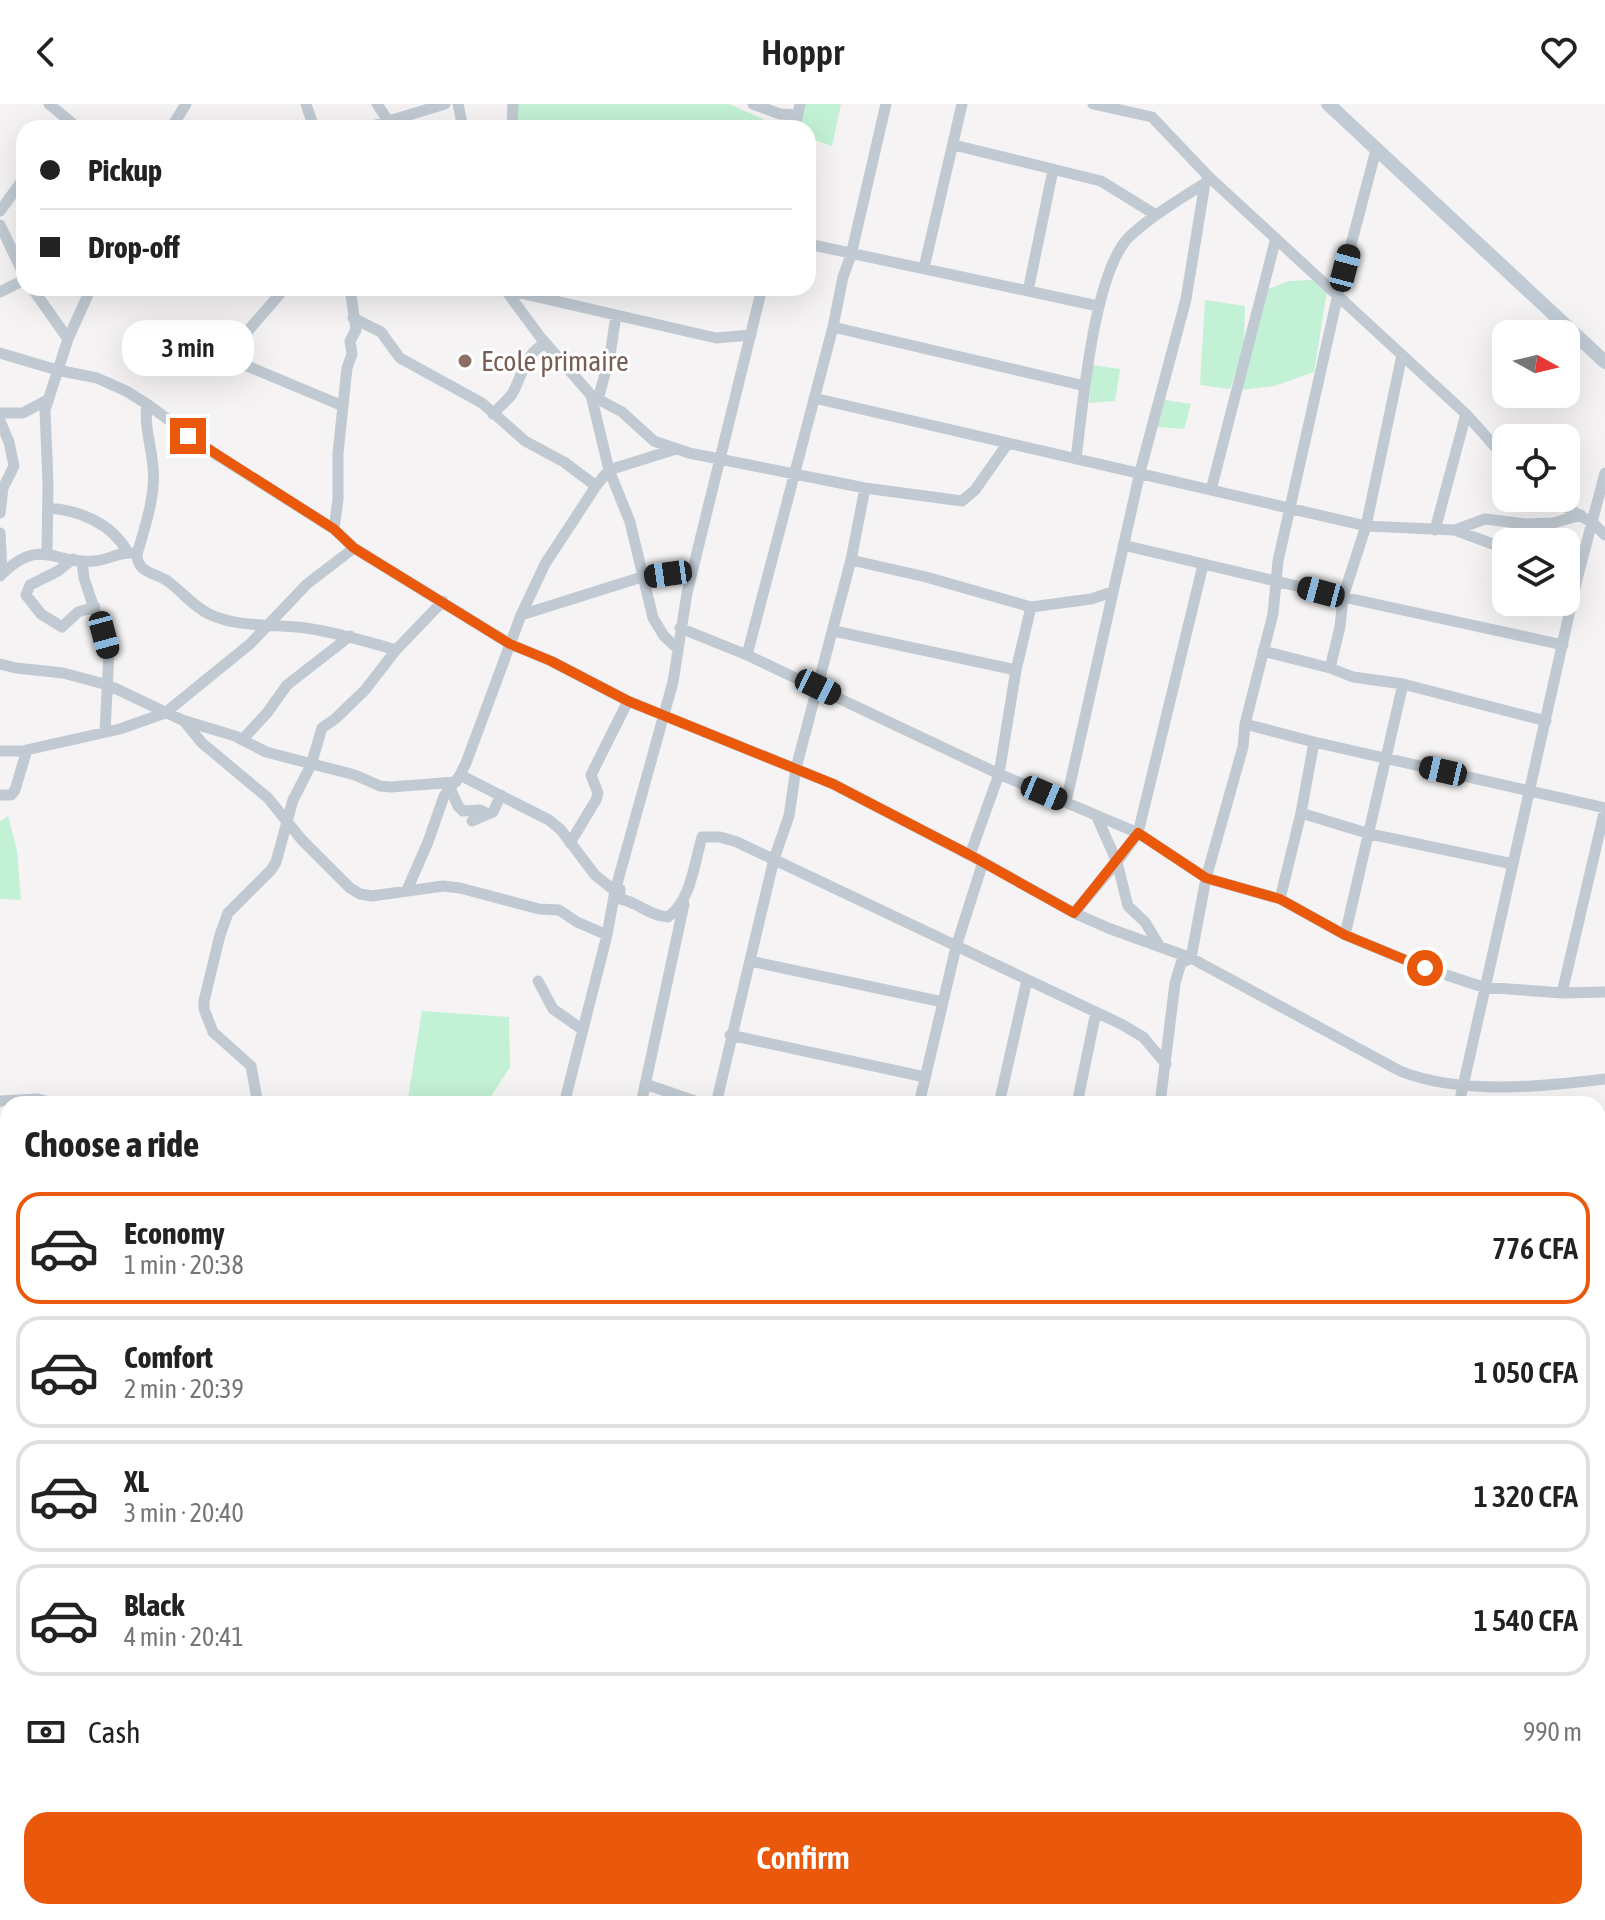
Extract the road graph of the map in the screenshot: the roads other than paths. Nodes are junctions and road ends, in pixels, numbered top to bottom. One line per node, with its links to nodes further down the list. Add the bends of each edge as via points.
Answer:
1 (49, 104): 9 (street)
2 (445, 104): 10 (street)
3 (753, 104): 8 (street, via 780,114)
4 (886, 104): 21 (street)
5 (962, 104): 11 (street)
6 (1093, 104): 14 (street, via 1152,117)
7 (1328, 104): 12 (street)
8 (799, 109)
9 (68, 120)
10 (403, 120)
11 (954, 145): 13 (street); 23 (street)
12 (1376, 150): 25 (street); 42 (street)
13 (1053, 170): 17 (street, via 1101,181); 24 (street)
14 (1207, 180): 17 (street); 19 (street); 61 (street, via 1186,299)
15 (16, 189): 16 (street)
16 (0, 211)
17 (1156, 215): 33 (street, via 1120,250)
18 (0, 225): 22 (street)
19 (1276, 238): 25 (street); 65 (street)
20 (816, 246): 21 (street)
21 (851, 255): 23 (street); 36 (street)
22 (16, 260)
23 (924, 268): 24 (street)
24 (1028, 291): 33 (street)
25 (1338, 294): 41 (street); 67 (street)
26 (38, 296): 38 (street)
27 (87, 296): 38 (street)
28 (278, 296): 49 (street, via 227,355)
29 (351, 296): 35 (street)
30 (511, 296): 39 (street)
31 (533, 296): 34 (street)
32 (760, 296): 37 (street)
33 (1098, 306): 44 (street)
34 (616, 315): 37 (street, via 716,338); 45 (street, via 610,356)
35 (353, 318): 49 (street, via 356,330 350,341); 51 (street, via 381,332 400,358)
36 (833, 327): 44 (street); 46 (street)
37 (751, 335): 58 (street)
38 (68, 339): 43 (street)
39 (545, 344): 45 (street); 51 (street, via 527,361 512,393)
40 (0, 353): 43 (street)
41 (1402, 355): 52 (street); 72 (street)
42 (1605, 362)
43 (57, 370): 47 (street); 48 (street, via 97,378)
44 (1085, 386): 57 (street)
45 (595, 397): 56 (street, via 622,412 654,441); 59 (street)
46 (814, 398): 54 (street); 60 (street)
47 (47, 400): 50 (street, via 23,413); 66 (street)
48 (147, 404): 73 (street); 82 (street, via 152,490)
49 (343, 406): 73 (street)
50 (0, 413)
51 (493, 414): 63 (street)
52 (1466, 414): 55 (street); 74 (street)
53 (0, 421): 69 (street, via 14,466 3,488)
54 (1008, 443): 57 (street); 64 (street, via 962,501)
55 (1492, 443)
56 (676, 449): 58 (street); 59 (street)
57 (1076, 458): 61 (street)
58 (722, 460): 60 (street); 87 (street)
59 (609, 470): 63 (street); 89 (street, via 624,501)
60 (793, 472): 64 (street); 107 (street)
61 (1140, 472): 65 (street); 79 (street)
62 (1605, 473): 71 (street)
63 (596, 486): 96 (street, via 545,564)
64 (865, 488): 85 (street)
65 (1211, 490): 67 (street)
66 (48, 508): 81 (street); 82 (street, via 74,511 95,522)
67 (1290, 509): 72 (street); 90 (street)
68 (1576, 512): 70 (street)
69 (0, 513)
70 (1581, 515): 71 (street); 75 (street, via 1540,524 1485,519)
71 (1593, 523): 77 (street); 83 (street)
72 (1366, 526): 74 (street); 92 (street)
73 (334, 529): 80 (street)
74 (1435, 530): 75 (street)
75 (1455, 530): 78 (street)
76 (0, 533): 88 (street)
77 (1605, 535)
78 (1492, 544)
79 (1123, 545): 86 (street); 91 (street)
80 (354, 548): 93 (street); 98 (street, via 307,584)
81 (47, 553): 84 (street); 88 (street, via 25,558)
82 (132, 553): 84 (street); 98 (street, via 138,566 167,581 208,614)
83 (1580, 556)
84 (77, 560): 94 (street); 94 (street, via 30,585 26,595 41,614 62,627 78,612)
85 (851, 560): 95 (street); 100 (street)
86 (1203, 565): 90 (street); 140 (street)
87 (692, 573): 89 (street); 99 (street)
88 (1, 574)
89 (642, 577): 96 (street); 104 (street, via 653,618)
90 (1277, 581): 92 (street); 106 (street)
91 (1112, 592): 95 (street); 133 (street)
92 (1343, 597): 103 (street); 109 (street)
93 (443, 601): 102 (street); 105 (street)
94 (95, 607): 112 (street, via 109,653)
95 (1031, 607): 110 (street)
96 (521, 615): 102 (street)
97 (1567, 616): 103 (street)
98 (268, 625): 101 (street); 115 (street)
99 (680, 628): 104 (street); 107 (street)
100 (834, 631): 110 (street); 113 (street)
101 (350, 636): 105 (street); 121 (street, via 287,685)
102 (510, 644): 114 (street); 129 (street)
103 (1563, 645): 118 (street)
104 (678, 649): 116 (street)
105 (396, 650): 126 (street, via 365,690 322,728)
106 (1263, 651): 109 (street); 119 (street)
107 (747, 655): 113 (street)
108 (0, 664): 112 (street)
109 (1330, 668): 111 (street)
110 (1016, 670): 128 (street)
111 (1403, 684): 118 (street); 125 (street)
112 (108, 685): 115 (street); 120 (street)
113 (818, 687): 127 (street); 128 (street)
114 (628, 701): 116 (street); 142 (street, via 591,775 596,800)
115 (165, 713): 117 (street); 120 (street)
116 (665, 715): 127 (street); 148 (street)
117 (184, 721): 121 (street); 138 (street)
118 (1546, 721): 130 (street)
119 (1245, 724): 122 (street); 149 (street)
120 (105, 731): 123 (street)
121 (242, 740): 126 (street)
122 (1314, 742): 125 (street); 135 (street)
123 (27, 750): 124 (street); 131 (street, via 12,794)
124 (0, 751)
125 (1386, 758): 130 (street); 141 (street)
126 (311, 765): 129 (street, via 380,786); 138 (street)
127 (796, 768): 143 (street); 144 (street, via 789,816)
128 (999, 774): 133 (street); 143 (street)
129 (455, 782): 132 (street); 136 (street, via 463,811); 150 (street, via 444,796)
130 (1530, 791): 134 (street); 147 (street)
131 (0, 795)
132 (501, 795): 136 (street); 142 (street, via 549,820)
133 (1066, 802): 137 (street)
134 (1605, 808): 165 (street)
135 (1301, 813): 141 (street); 153 (street)
136 (488, 814): 139 (street)
137 (1095, 815): 140 (street); 146 (street)
138 (287, 819): 150 (street, via 350,888 372,896); 175 (street, via 276,862 224,921 204,1001 213,1032 251,1066)
139 (472, 821)
140 (1138, 833): 146 (street); 149 (street)
141 (1370, 834): 147 (street); 156 (street)
142 (570, 843): 151 (street)
143 (970, 855): 145 (street)
144 (774, 859): 152 (street, via 737,842 702,837); 157 (street); 160 (street)
145 (983, 862): 154 (street); 157 (street)
146 (1117, 862): 154 (street); 158 (street, via 1128,906)
147 (1513, 864): 163 (street)
148 (622, 872): 151 (street); 152 (street, via 620,899 634,901 651,915 668,917)
149 (1206, 878): 153 (street); 159 (street)
150 (407, 890): 155 (street, via 443,886 559,910)
151 (615, 891): 155 (street)
152 (687, 892): 173 (street)
153 (1280, 899): 156 (street)
154 (1074, 913): 158 (street)
155 (607, 935): 168 (street)
156 (1345, 935): 163 (street)
157 (956, 947): 161 (street); 166 (street)
158 (1160, 947): 159 (street)
159 (1191, 958): 170 (street, via 1178,970); 174 (street, via 1400,1071 1425,1081)
160 (750, 961): 166 (street); 169 (street)
161 (1027, 980): 167 (street); 181 (street)
162 (538, 981): 168 (street, via 553,1009)
163 (1483, 987): 165 (street); 174 (street)
164 (1605, 992): 165 (street)
165 (1562, 993)
166 (943, 1002): 171 (street)
167 (1096, 1012): 170 (street, via 1143,1037); 182 (street)
168 (583, 1030): 176 (street)
169 (730, 1035): 171 (street); 179 (street)
170 (1166, 1061): 183 (street); 184 (street)
171 (925, 1077): 180 (street)
172 (1605, 1079): 174 (street)
173 (645, 1084): 177 (street); 178 (street)
174 (1464, 1085): 185 (street)
175 (257, 1096)
176 (566, 1096)
177 (643, 1096)
178 (680, 1096)
179 (718, 1096)
180 (921, 1096)
181 (1001, 1096)
182 (1079, 1096)
183 (1161, 1096)
184 (1168, 1096)
185 (1461, 1096)
186 (0, 1101): 187 (street)
187 (0, 1108)

